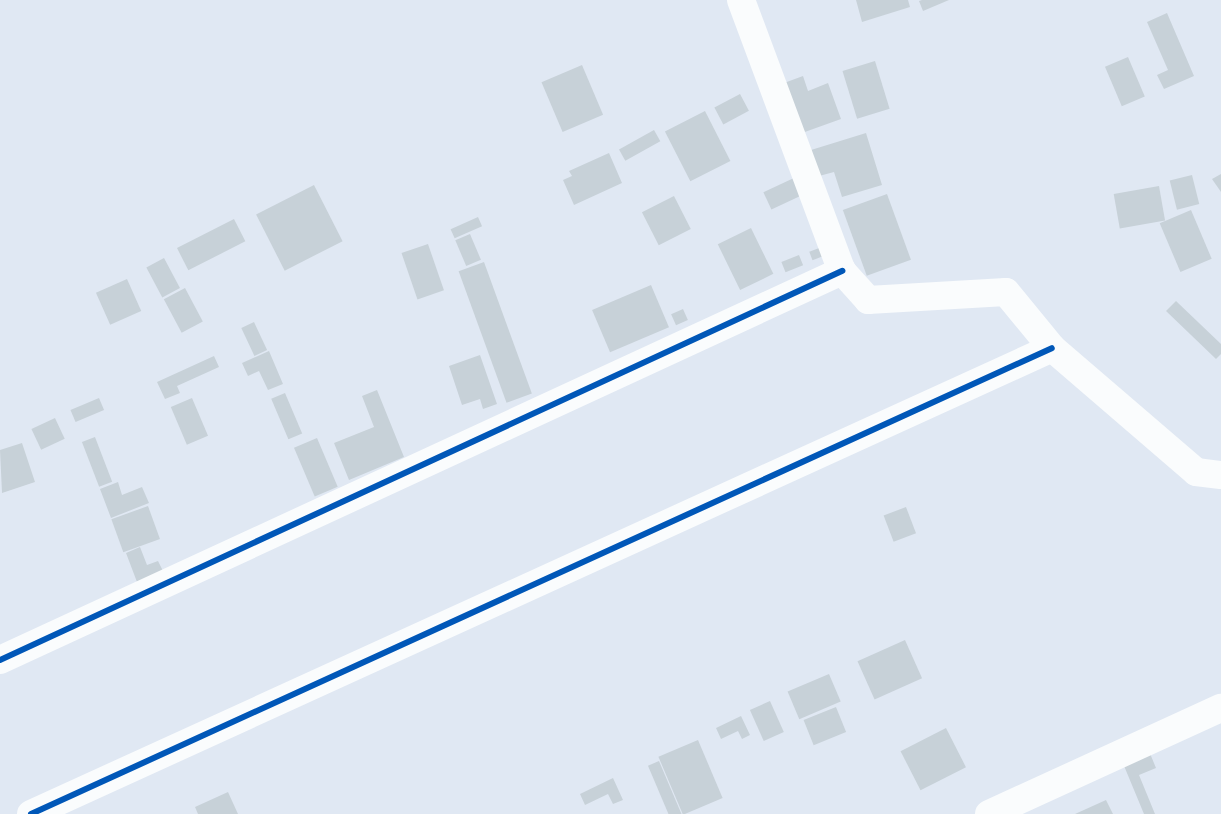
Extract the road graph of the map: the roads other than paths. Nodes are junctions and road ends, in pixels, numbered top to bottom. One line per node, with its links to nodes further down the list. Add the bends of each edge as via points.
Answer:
1 (741, 0): 2 (street)
2 (842, 271): 3 (street, via 868,300 1006,292); 5 (street)
3 (1052, 348): 4 (street, via 1196,472); 7 (street)
4 (1221, 475)
5 (0, 660)
6 (1221, 708): 8 (street)
7 (31, 814)
8 (989, 814)

